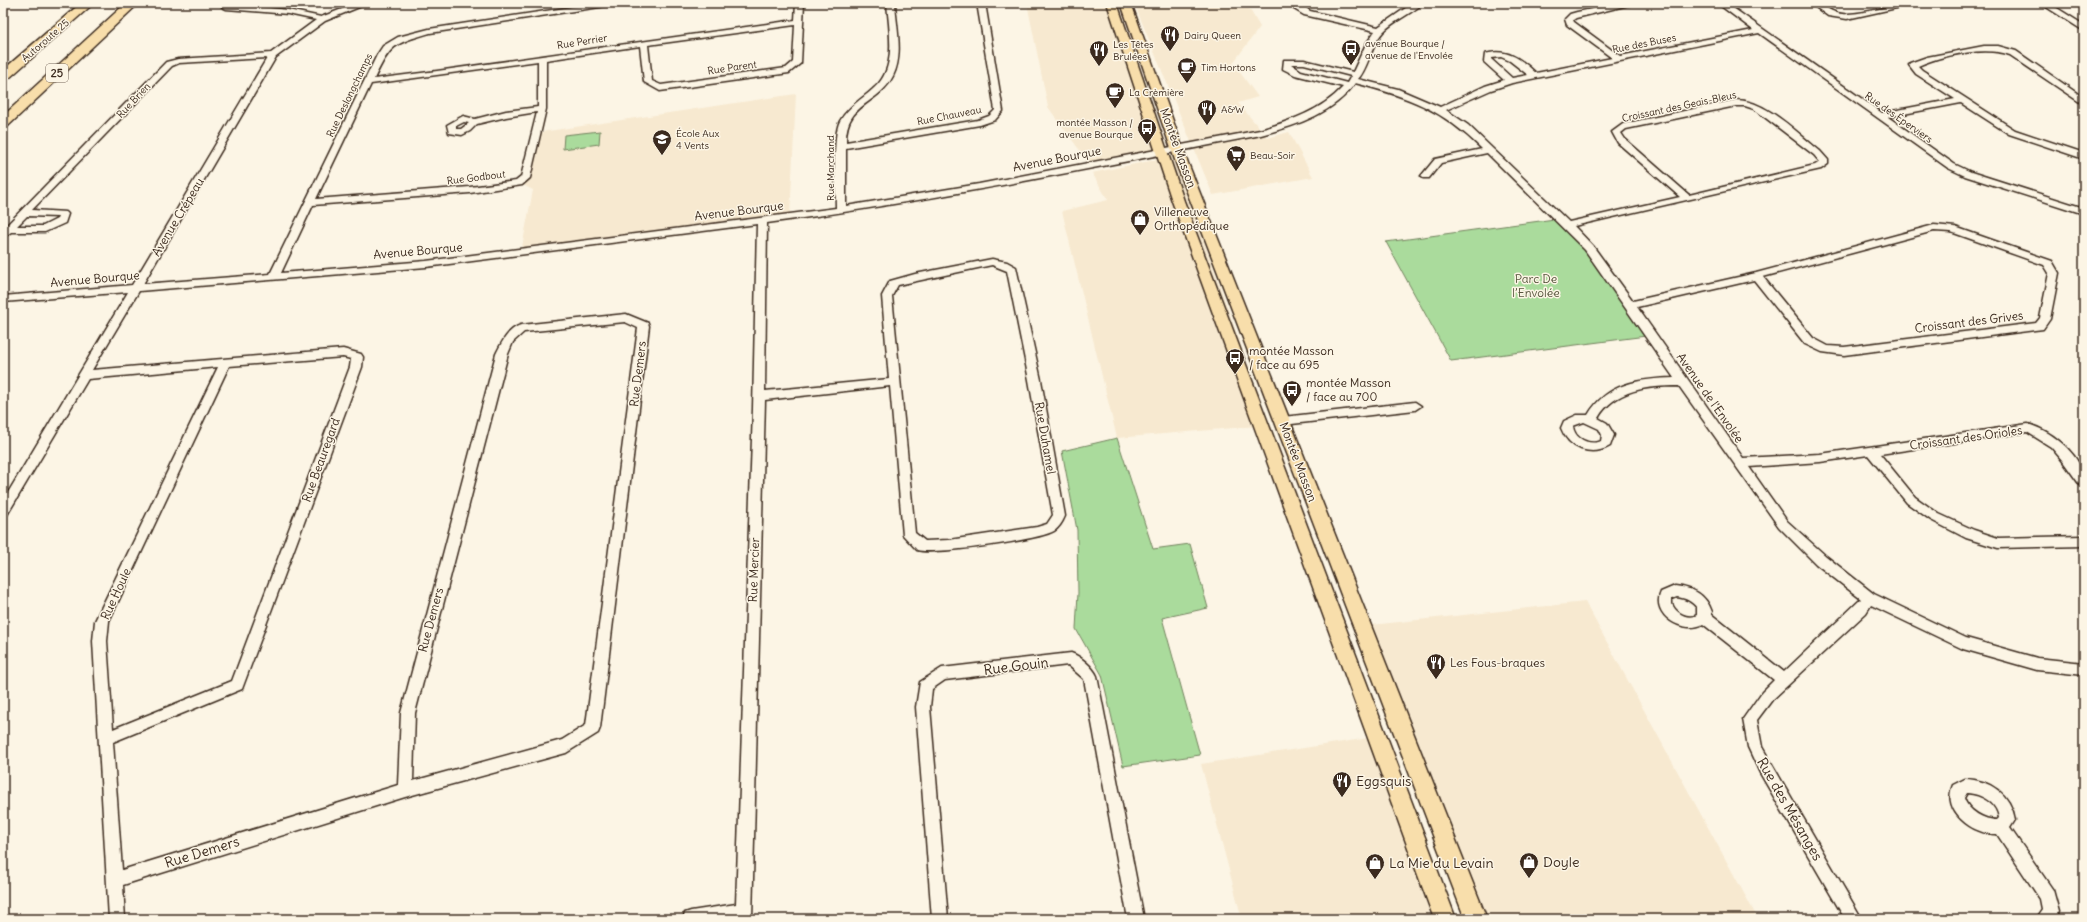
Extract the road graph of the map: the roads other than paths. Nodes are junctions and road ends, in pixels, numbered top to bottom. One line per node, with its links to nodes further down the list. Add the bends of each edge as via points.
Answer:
1 (88, 3): 29 (highway, Autoroute 25)
2 (133, 3): 39 (highway, 25)
3 (227, 3): 19 (street, via 226,7 288,12)
4 (365, 3): 19 (street, Avenue Crépeau)
5 (613, 3): 32 (street, Rue Deslongchamps, via 416,34 386,48)
6 (800, 3): 20 (street, Rue Parent)
7 (891, 3): 40 (street, Rue Marchand, via 894,60 889,76 843,120)
8 (981, 3): 40 (street, Rue Chauveau, via 999,111 992,118 980,122)
9 (1112, 3): 10 (main road); 43 (main road, Montée Masson)
10 (1121, 3)
11 (1126, 3): 41 (main road, Montée Masson)
12 (1295, 3): 22 (street, via 1307,13)
13 (1419, 3): 22 (street, Avenue Bourque)
14 (1632, 3): 27 (street, via 1580,14 1569,19 1570,23)
15 (1721, 3): 23 (street, Rue des Éperviers)
16 (1814, 3): 17 (street, via 1831,14 1847,17)
17 (1915, 3)
18 (2044, 3): 21 (street)
19 (322, 19): 25 (street, Avenue Crépeau)
20 (800, 22): 24 (street, Rue Perrier); 24 (street, Rue Parent, via 797,63 789,70 668,87 660,88 648,82)
21 (2084, 29)
22 (1381, 30): 30 (street, Avenue Bourque)
23 (1759, 31): 27 (street, Rue des Buses); 37 (street, Rue des Éperviers)
24 (644, 43): 26 (street, Rue Perrier)
25 (273, 55): 50 (street, Rue Brien, via 178,61 170,64); 56 (street, Avenue Crépeau)
26 (542, 58): 32 (street, Rue Perrier); 35 (street, Rue Godbout)
27 (1618, 59): 28 (street, Rue des Buses)
28 (1534, 76): 31 (street, Rue des Buses); 31 (street, via 1506,55 1488,56 1487,60)
29 (3, 77)
30 (1353, 80): 30 (street, via 1304,62 1287,62 1286,67 1298,73); 36 (street, Avenue de l'Envolée, via 1395,91); 41 (street, Avenue Bourque, via 1344,92 1320,109 1285,125)
31 (1510, 80): 36 (street, Rue des Buses)
32 (368, 82): 47 (street, Rue Deslongchamps)
33 (1962, 100): 34 (street, via 1919,72 1913,65 1926,59 1984,48 1998,48 2013,53); 37 (street); 44 (street, via 2020,136)
34 (2084, 102)
35 (542, 109): 38 (street); 47 (street, Rue Godbout, via 525,178 519,183 470,190)
36 (1440, 110): 42 (street, Avenue de l'Envolée, via 1465,127)
37 (1879, 116): 49 (street, Rue des Éperviers, via 1951,166 1968,174)
38 (474, 122)
39 (3, 123)
40 (840, 146): 48 (street, Rue Marchand)
41 (1177, 149): 43 (street, Avenue Bourque); 66 (main road, Montée Masson)
42 (1489, 150): 45 (street, via 1438,161); 52 (street, Avenue de l'Envolée)
43 (1161, 152): 48 (street, Avenue Bourque); 85 (main road, Montée Masson)
44 (2084, 156)
45 (1426, 176)
46 (1687, 198): 46 (street, Croissant des Geais-Bleus, via 1818,167 1825,162 1817,153 1756,107 1746,103 1681,114 1623,127 1616,132 1621,141); 52 (street, Croissant des Geais-Bleus)
47 (308, 203): 54 (street, Rue Deslongchamps)
48 (841, 210): 51 (street, Avenue Bourque)
49 (2084, 212)
50 (26, 213): 53 (street, Rue Brien); 53 (street, Rue Brien, via 63,214 62,221 45,229)
51 (762, 220): 54 (street, Avenue Bourque, via 465,259); 63 (street, Rue Mercier)
52 (1567, 225): 58 (street, Avenue de l'Envolée, via 1588,248)
53 (6, 232)
54 (274, 276): 56 (street, Avenue Bourque)
55 (1756, 276): 55 (street, Croissant des Grives, via 1934,228 1952,229 2039,258 2048,263 2054,273 2045,319 2039,326 1844,350 1826,349 1809,341); 58 (street, Croissant des Grives)
56 (136, 288): 57 (street, Avenue Bourque); 60 (street, Avenue Crépeau)
57 (3, 299)
58 (1630, 305): 62 (street, Avenue de l'Envolée)
59 (226, 362): 60 (street, Rue Beauregard); 76 (street, Rue Houle, via 102,621 100,641); 76 (street, Rue Beauregard, via 343,353 357,357 353,374 237,685)
60 (85, 375): 70 (street, Avenue Crépeau)
61 (895, 382): 61 (street, Rue Duhamel, via 909,535 922,546 949,545 1038,532 1051,527 1059,516 1012,269 992,262 915,276 894,283 887,296); 63 (street)
62 (1682, 382): 65 (street, via 1658,382 1613,395 1605,399); 68 (street, Avenue de l'Envolée)
63 (760, 396): 80 (street, Rue Mercier)
64 (1415, 406): 66 (street)
65 (1591, 420)
66 (1283, 421): 86 (main road, Montée Masson)
67 (1872, 452): 68 (street, Croissant des Orioles); 69 (street, Croissant des Orioles, via 2028,428 2046,435 2058,446); 71 (street, via 1911,500 1934,517 1970,534 1998,543)
68 (1740, 463): 72 (street, Avenue de l'Envolée, via 1783,524 1821,560)
69 (2084, 482)
70 (3, 512)
71 (2084, 541)
72 (1869, 598): 74 (street, Avenue de l'Envolée, via 1964,643 2037,664); 75 (street, Rue des Mésanges, via 1861,609)
73 (1704, 617): 75 (street)
74 (2084, 669)
75 (1784, 680): 87 (street, Rue des Mésanges, via 1767,696 1750,719 1755,747)
76 (105, 739): 79 (street, Rue Houle)
77 (405, 790): 77 (street, Rue Demers, via 566,746 593,728 644,326 638,322 626,318 521,329 508,340 500,362 408,713); 79 (street, Rue Demers)
78 (2001, 827): 88 (street, via 2047,896 2051,912)
79 (115, 880): 81 (street, Rue Houle)
80 (744, 915): 82 (street)
81 (117, 919)
82 (691, 919)
83 (940, 919): 84 (street, Rue Gouin, via 923,708 925,686 942,674 1071,659 1090,676)
84 (1136, 919)
85 (1445, 919)
86 (1476, 919)
87 (1854, 919)
88 (2043, 919)

